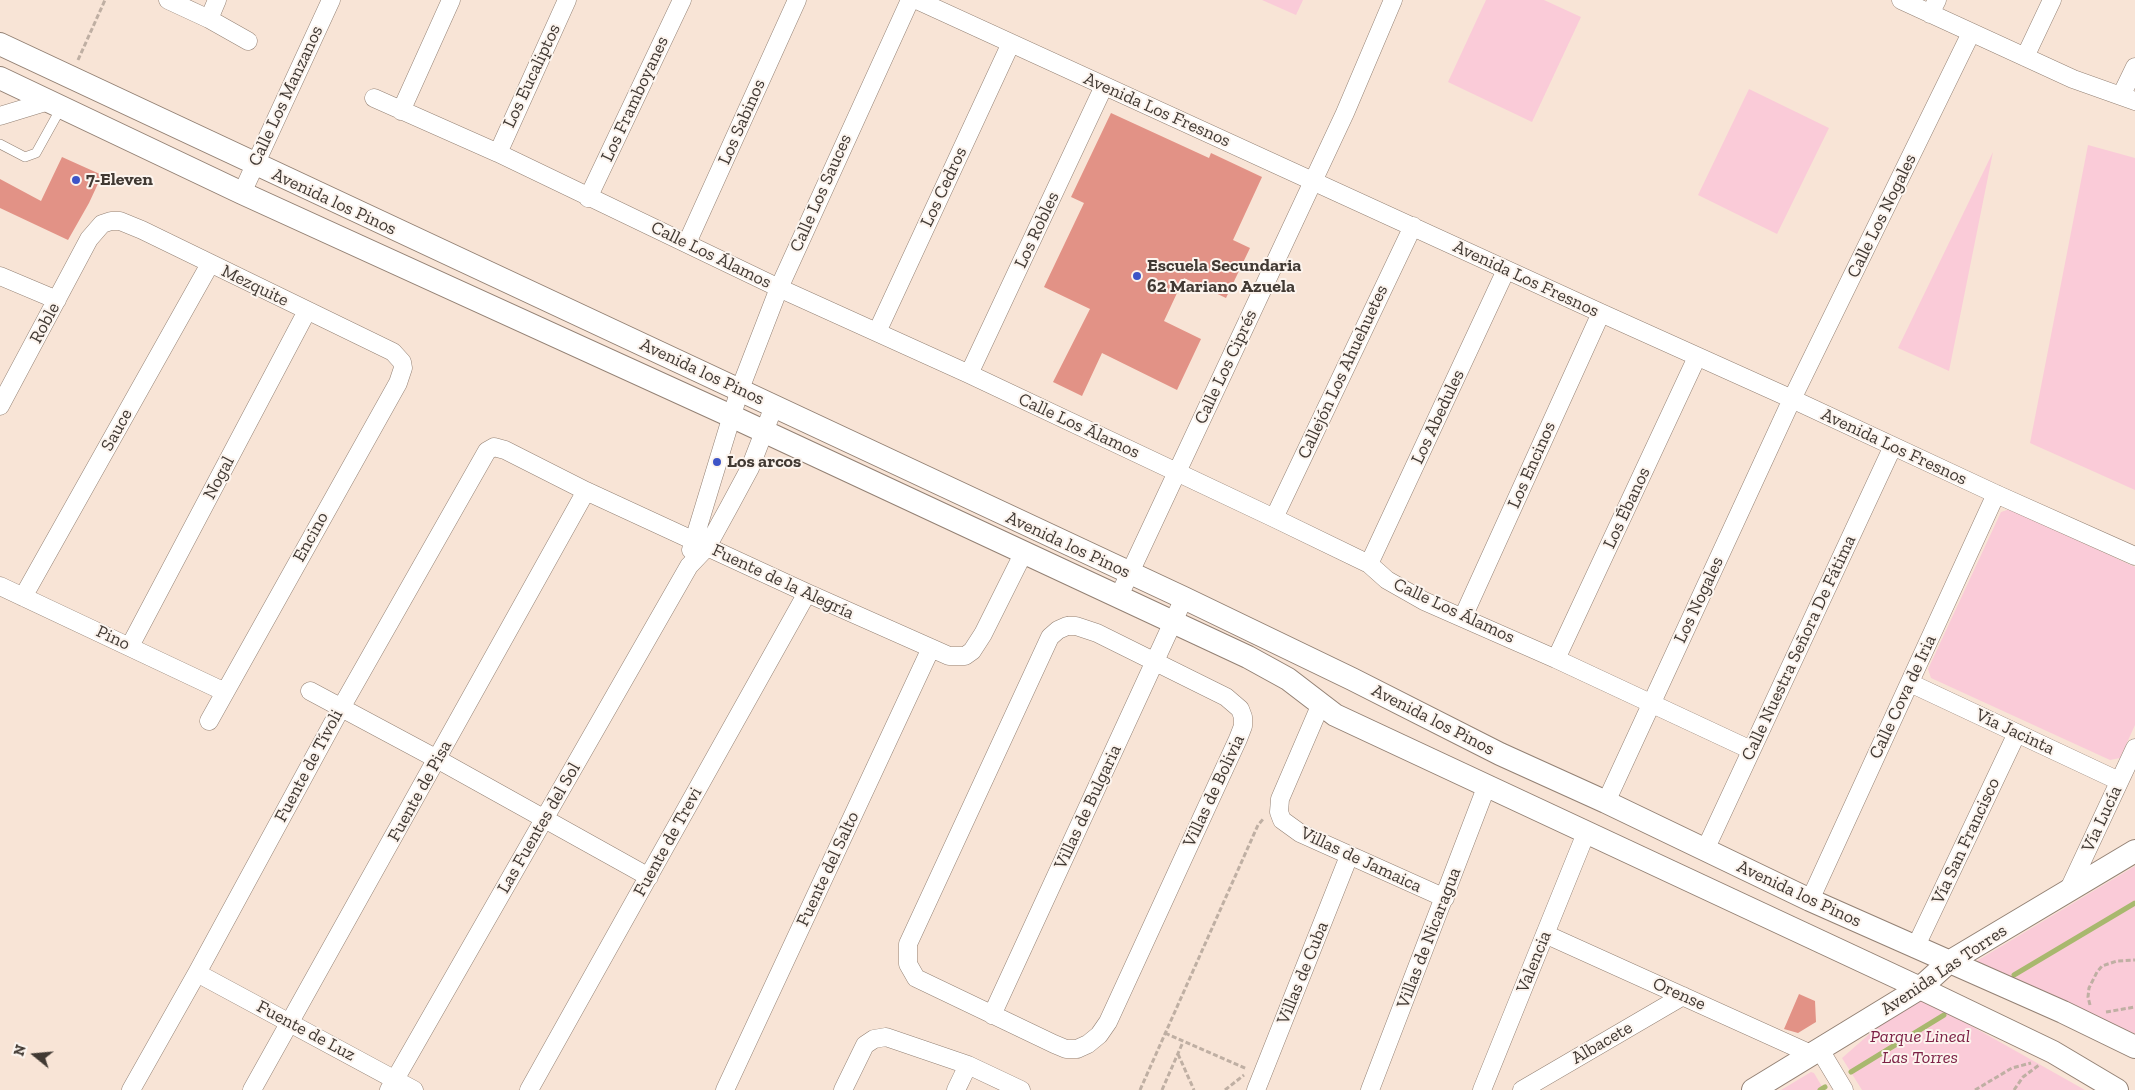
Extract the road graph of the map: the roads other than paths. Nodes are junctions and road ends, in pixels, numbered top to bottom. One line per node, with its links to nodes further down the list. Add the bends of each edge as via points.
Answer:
1 (168, 0): 14 (street)
2 (217, 0): 14 (street)
3 (331, 0): 30 (street, Calle Los Manzanos)
4 (451, 0): 26 (street)
5 (567, 0): 29 (street, Los Eucaliptos)
6 (682, 0): 33 (street, Los Framboyanes)
7 (797, 0): 36 (street, Los Sabinos)
8 (910, 0): 41 (street, Calle Los Sauces)
9 (917, 0): 17 (street, Avenida Los Fresnos)
10 (1393, 0): 31 (street, Calle Los Ciprés)
11 (1901, 0): 13 (street)
12 (2052, 0): 19 (street)
13 (1934, 7): 15 (street)
14 (209, 18): 16 (street)
15 (1971, 32): 19 (street); 51 (street, Calle Los Nogales)
16 (248, 40)
17 (1011, 43): 22 (street, Avenida Los Fresnos); 46 (street, Los Cedros)
18 (0, 44): 30 (street, Avenida los Pinos)
19 (2025, 57): 24 (street)
20 (2135, 67): 24 (street)
21 (0, 78): 25 (street, Avenida los Pinos)
22 (1104, 86): 31 (street, Avenida Los Fresnos); 48 (street, Los Robles)
23 (374, 98): 26 (street, Calle Los Álamos)
24 (2128, 99)
25 (55, 104): 27 (street); 28 (lane, via 36,153 25,157); 32 (street, Avenida los Pinos)
26 (401, 111): 29 (street, Calle Los Álamos)
27 (0, 116)
28 (0, 144)
29 (498, 153): 33 (street, Calle Los Álamos)
30 (255, 164): 32 (street, Calle Los Manzanos); 40 (street, Avenida los Pinos)
31 (1314, 181): 34 (street, Avenida Los Fresnos); 58 (street, Calle Los Ciprés)
32 (242, 193): 43 (street, Avenida los Pinos)
33 (588, 198): 36 (street, Calle Los Álamos)
34 (1413, 226): 38 (street, Avenida Los Fresnos); 61 (street, Callejón Los Ahuehuetes)
35 (89, 239): 37 (street, Mezquite, via 102,224 120,221); 42 (street, Roble)
36 (687, 243): 41 (street, Calle Los Álamos)
37 (210, 264): 44 (street, Mezquite); 70 (street, Sauce)
38 (1506, 270): 45 (street, Avenida Los Fresnos); 65 (street, Los Abedules)
39 (0, 276): 42 (street)
40 (494, 277): 43 (street); 50 (street, Avenida los Pinos)
41 (778, 288): 46 (street, Calle Los Álamos); 50 (street, Calle Los Sauces)
42 (57, 300): 52 (street, Roble)
43 (482, 302): 54 (street, Avenida los Pinos)
44 (307, 311): 49 (street, Mezquite, via 393,352 403,368); 74 (street, Nogal)
45 (1601, 314): 47 (street, Avenida Los Fresnos); 72 (street, Los Encinos)
46 (877, 332): 48 (street, Calle Los Álamos)
47 (1697, 357): 51 (street, Avenida Los Fresnos); 76 (street, Los Ébanos)
48 (969, 374): 58 (street, Calle Los Álamos)
49 (398, 383): 80 (street, Encino)
50 (740, 389): 53 (street, Avenida los Pinos); 54 (street, Calle Los Sauces)
51 (1792, 399): 56 (street, Avenida Los Fresnos); 81 (street, Los Nogales)
52 (0, 406)
53 (774, 406): 55 (street, Las Fuentes del Sol); 66 (street, Avenida los Pinos)
54 (731, 416): 55 (street, Avenida los Pinos); 62 (street, Las Fuentes del Sol)
55 (764, 431): 62 (street, Las Fuentes del Sol, via 750,468); 63 (street, Avenida los Pinos)
56 (1893, 446): 60 (street, Avenida Los Fresnos); 87 (street, Calle Nuestra Señora De Fátima)
57 (494, 448): 59 (street, Fuente de la Alegría, via 520,457); 83 (street, Fuente de Tívoli, via 482,458)
58 (1177, 472): 61 (street, Calle Los Álamos); 66 (street, Calle Los Ciprés)
59 (586, 490): 62 (street, Fuente de la Alegría); 89 (street, Fuente de Pisa)
60 (1996, 494): 64 (street, Avenida Los Fresnos); 78 (street, Calle Cova de Iria)
61 (1274, 518): 65 (street, Calle Los Álamos)
62 (700, 543): 68 (street, Fuente de la Alegría); 93 (street, Las Fuentes del Sol)
63 (1024, 552): 69 (street, Avenida los Pinos); 75 (street, Fuente de la Alegría, via 972,651 957,657)
64 (2135, 556)
65 (1369, 564): 72 (street, Calle Los Álamos, via 1398,587)
66 (1128, 573): 69 (street, Calle Los Ciprés); 71 (street, Avenida los Pinos)
67 (0, 586): 70 (street, Pino)
68 (807, 593): 75 (street, Fuente de la Alegría); 98 (street, Fuente de Trevi)
69 (1119, 596): 73 (street, Avenida los Pinos)
70 (24, 597): 74 (street, Pino)
71 (1184, 598): 73 (street, Villas de Bulgaria); 88 (street, Avenida los Pinos)
72 (1463, 617): 76 (street, Calle Los Álamos)
73 (1174, 622): 77 (street, Villas de Bulgaria); 82 (street, Avenida los Pinos, via 1288,679)
74 (130, 646): 80 (street, Pino)
75 (931, 648): 118 (street, Fuente del Salto)
76 (1556, 659): 81 (street, Calle Los Álamos)
77 (1155, 662): 108 (street, Villas de Bulgaria); 108 (street, Villas de Bolivia, via 1226,697 1240,709 1243,726 1108,1022 1088,1044 1066,1049); 108 (street, Villas de Bolivia, via 1076,626 1067,626 1050,637 920,916 908,944 908,964 916,978)
78 (1910, 682): 85 (street, Vía Jacinta); 101 (street, Calle Cova de Iria)
79 (310, 691): 83 (street)
80 (225, 692): 84 (street, Encino)
81 (1652, 703): 87 (street, Calle Los Álamos); 92 (street, Los Nogales)
82 (1320, 706): 91 (street, Avenida los Pinos); 97 (street, Villas de Jamaica, via 1280,799 1278,812 1290,827)
83 (341, 708): 89 (street); 105 (street, Fuente de Tívoli)
84 (209, 721)
85 (2017, 733): 90 (street, Vía Jacinta); 103 (street, Vía San Francisco)
86 (2135, 748): 90 (street, Vía Lucía)
87 (1751, 750): 95 (street, Calle Nuestra Señora De Fátima)
88 (1500, 754): 91 (street); 92 (street, Avenida los Pinos)
89 (437, 759): 93 (street); 109 (street, Fuente de Pisa)
90 (2120, 781): 99 (street, Vía Lucía)
91 (1487, 785): 94 (street, Avenida los Pinos); 100 (street, Villas de Nicaragua)
92 (1606, 802): 95 (street, Avenida los Pinos)
93 (545, 819): 98 (street); 113 (street, Las Fuentes del Sol)
94 (1586, 833): 102 (street, Valencia); 106 (street, Avenida los Pinos)
95 (1705, 850): 101 (street, Avenida los Pinos)
96 (2135, 851): 99 (street, Avenida Las Torres)
97 (1349, 856): 100 (street, Villas de Jamaica); 122 (street, Villas de Cuba)
98 (649, 877): 117 (street, Fuente de Trevi)
99 (2069, 889): 104 (street, Avenida Las Torres)
100 (1445, 898): 123 (street, Villas de Nicaragua)
101 (1810, 900): 103 (street, Avenida los Pinos)
102 (1545, 934): 107 (street, Orense); 124 (street, Valencia)
103 (1915, 948): 104 (street, Avenida los Pinos)
104 (1950, 962): 106 (street, Avenida Las Torres); 110 (street, Avenida los Pinos)
105 (197, 973): 109 (street, Fuente de Luz); 114 (street, Fuente de Tívoli)
106 (1920, 988): 111 (street, Avenida Las Torres); 128 (street, Avenida los Pinos, via 2046,1058)
107 (1683, 996): 111 (street, Orense); 125 (street, Albacete)
108 (992, 1015)
109 (291, 1023): 113 (street, Fuente de Luz); 115 (street, Fuente de Pisa)
110 (2135, 1047)
111 (1816, 1052): 126 (street, Avenida Las Torres); 127 (street)
112 (968, 1065): 119 (street, via 886,1037 874,1039 865,1045 857,1058); 120 (street); 121 (street)
113 (392, 1085): 116 (street, Fuente de Luz)
114 (131, 1090)
115 (252, 1090)
116 (414, 1090)
117 (529, 1090)
118 (725, 1090)
119 (843, 1090)
120 (956, 1090)
121 (1021, 1090)
122 (1256, 1090)
123 (1370, 1090)
124 (1482, 1090)
125 (1522, 1090)
126 (1753, 1090)
127 (1844, 1090)
128 (2117, 1090)

